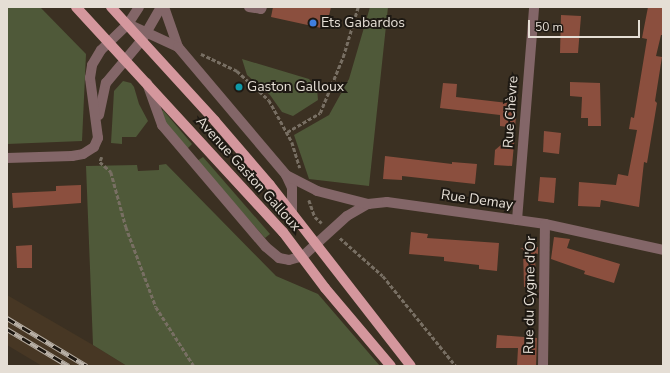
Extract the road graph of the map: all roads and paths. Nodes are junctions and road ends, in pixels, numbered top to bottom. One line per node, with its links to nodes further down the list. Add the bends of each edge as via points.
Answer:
1 (76, 7): 11 (main road, Avenue Gaston Galloux)
2 (111, 7): 9 (main road, Avenue Gaston Galloux)
3 (138, 7): 9 (street)
4 (163, 7): 10 (street); 12 (street)
5 (250, 7): 8 (street)
6 (358, 7): 17 (path, via 343,57 320,113)
7 (534, 7): 26 (street, Rue Chèvre)
8 (261, 8)
9 (128, 24): 10 (main road, Avenue Gaston Galloux); 11 (street)
10 (145, 36): 12 (street); 14 (street); 24 (main road, Avenue Gaston Galloux)
11 (110, 41): 14 (main road, Avenue Gaston Galloux); 16 (street, via 92,65 90,78)
12 (178, 48): 21 (street)
13 (198, 53): 17 (path, via 236,71 261,91 277,111)
14 (126, 59): 15 (main road, Avenue Gaston Galloux); 16 (street, via 106,83)
15 (147, 82): 31 (main road, Avenue Gaston Galloux); 31 (street, via 162,125 266,247 279,258 289,260)
16 (97, 121): 18 (street, via 97,142 83,154)
17 (287, 132): 20 (path)
18 (7, 158)
19 (100, 162): 32 (path, via 111,172 128,234 156,307)
20 (302, 174)
21 (286, 175): 23 (street, via 317,191); 24 (street, via 292,188)
22 (308, 198): 25 (path)
23 (368, 204): 26 (street, Rue Demay, via 387,202); 29 (street, Rue Demay, via 346,216)
24 (292, 213): 29 (main road, Avenue Gaston Galloux)
25 (315, 217)
26 (517, 220): 27 (street, Rue Demay)
27 (545, 224): 30 (street, Rue Demay); 36 (street, Rue du Cygne d'Or)
28 (346, 243): 35 (path, via 383,276)
29 (317, 244): 31 (street, Rue Demay); 34 (main road, Avenue Gaston Galloux)
30 (663, 250)
31 (303, 256): 33 (main road, Avenue Gaston Galloux, via 325,288)
32 (194, 366)
33 (391, 366)
34 (411, 366)
35 (456, 366)
36 (543, 366)

